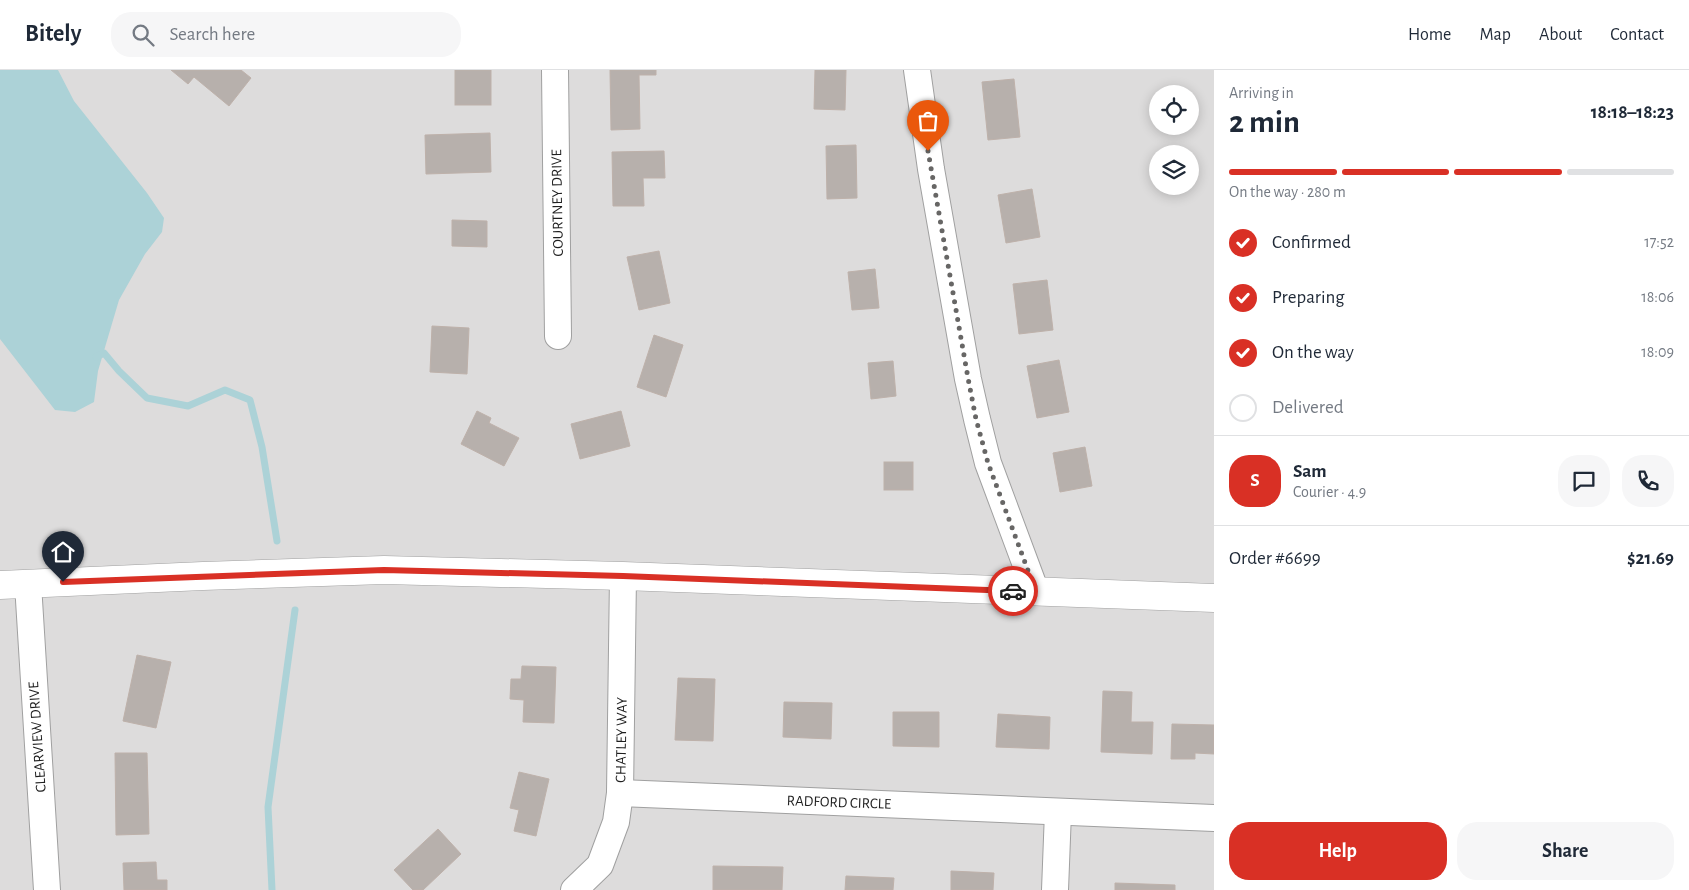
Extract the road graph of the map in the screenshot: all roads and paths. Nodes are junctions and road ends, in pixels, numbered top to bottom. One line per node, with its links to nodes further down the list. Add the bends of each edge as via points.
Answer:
1 (555, 70): 3 (street, COURTNEY DRIVE)
2 (917, 70): 7 (street, via 931,170 976,419 988,463)
3 (558, 336)
4 (623, 576): 5 (street, via 384,570); 7 (street); 9 (street, CHATLEY WAY)
5 (28, 584): 6 (street); 12 (street, CLEARVIEW DRIVE)
6 (0, 586)
7 (1036, 592): 8 (street)
8 (1214, 598)
9 (620, 793): 10 (street, RADFORD CIRCLE); 13 (street, CHATLEY WAY, via 616,822 600,865)
10 (1058, 812): 11 (street, RADFORD CIRCLE); 14 (street)
11 (1214, 818)
12 (47, 890)
13 (574, 890)
14 (1055, 890)

